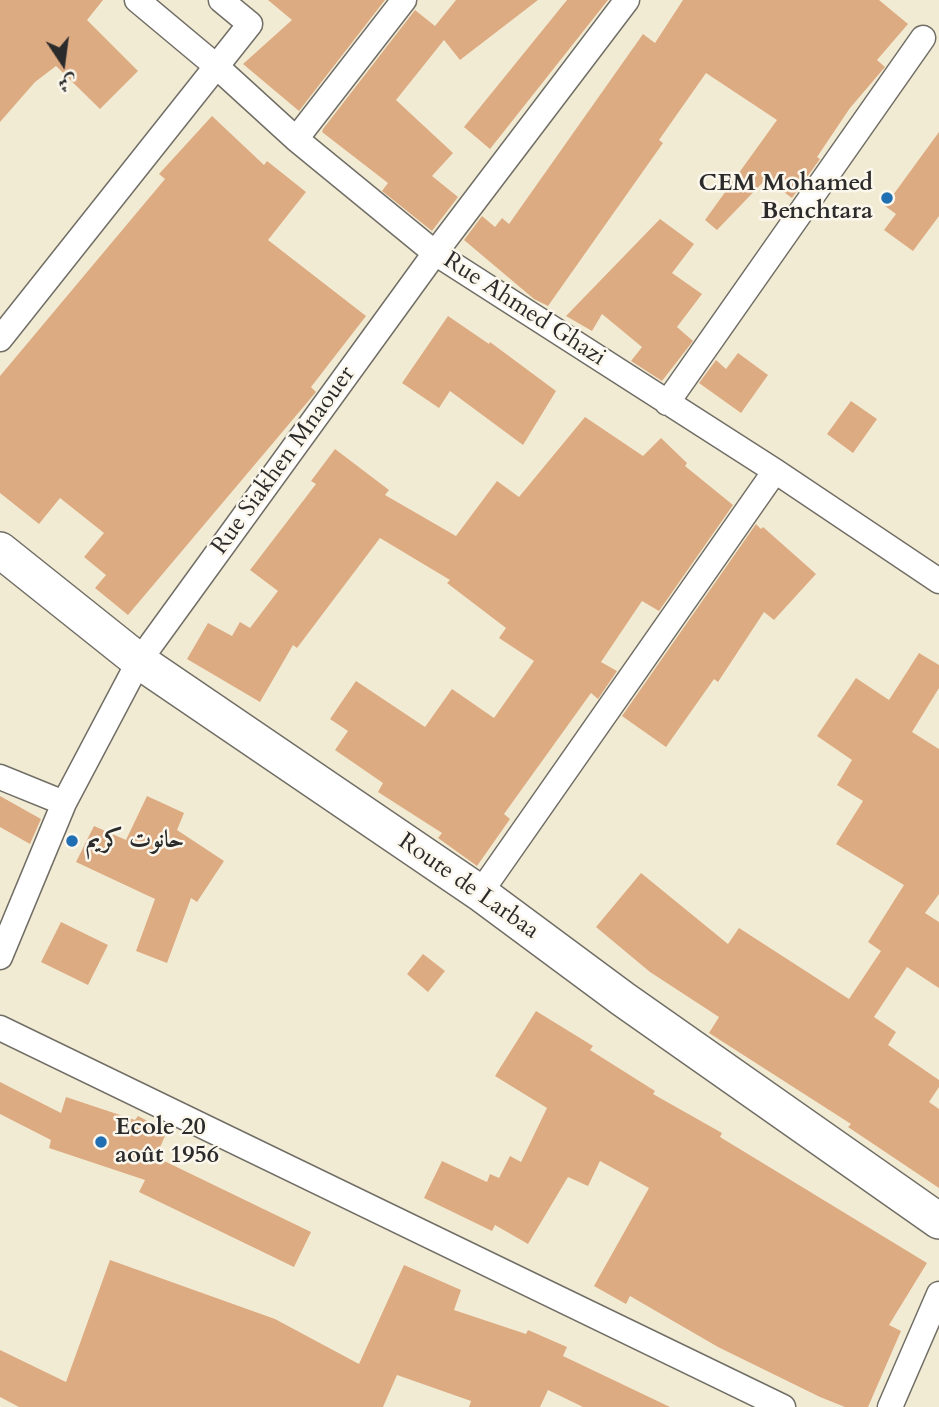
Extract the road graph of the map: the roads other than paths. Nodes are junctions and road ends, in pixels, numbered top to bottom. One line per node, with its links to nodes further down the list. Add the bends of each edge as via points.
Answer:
1 (137, 0): 6 (street, Rue Ahmed Ghazi)
2 (221, 0): 6 (street, via 250,24)
3 (404, 0): 7 (street)
4 (627, 0): 8 (street, Rue Siakhen Mnaouer)
5 (922, 37): 10 (street)
6 (216, 66): 7 (street, Rue Ahmed Ghazi); 9 (street)
7 (296, 139): 8 (street, Rue Ahmed Ghazi)
8 (435, 253): 10 (street, Rue Ahmed Ghazi); 14 (street, Rue Siakhen Mnaouer)
9 (0, 340)
10 (667, 403): 11 (street, Rue Ahmed Ghazi)
11 (775, 471): 13 (street, Rue Ahmed Ghazi); 17 (street)
12 (0, 551): 14 (main road, Route de Larbaa)
13 (939, 581)
14 (139, 661): 16 (street, Rue Siakhen Mnaouer); 17 (main road, Route de Larbaa)
15 (0, 777): 16 (street)
16 (64, 803): 18 (street, Rue Siakhen Mnaouer)
17 (480, 893): 20 (main road, Route de Larbaa)
18 (0, 957)
19 (0, 1028): 22 (street)
20 (939, 1221)
21 (939, 1294): 23 (street)
22 (783, 1407)
23 (890, 1407)

